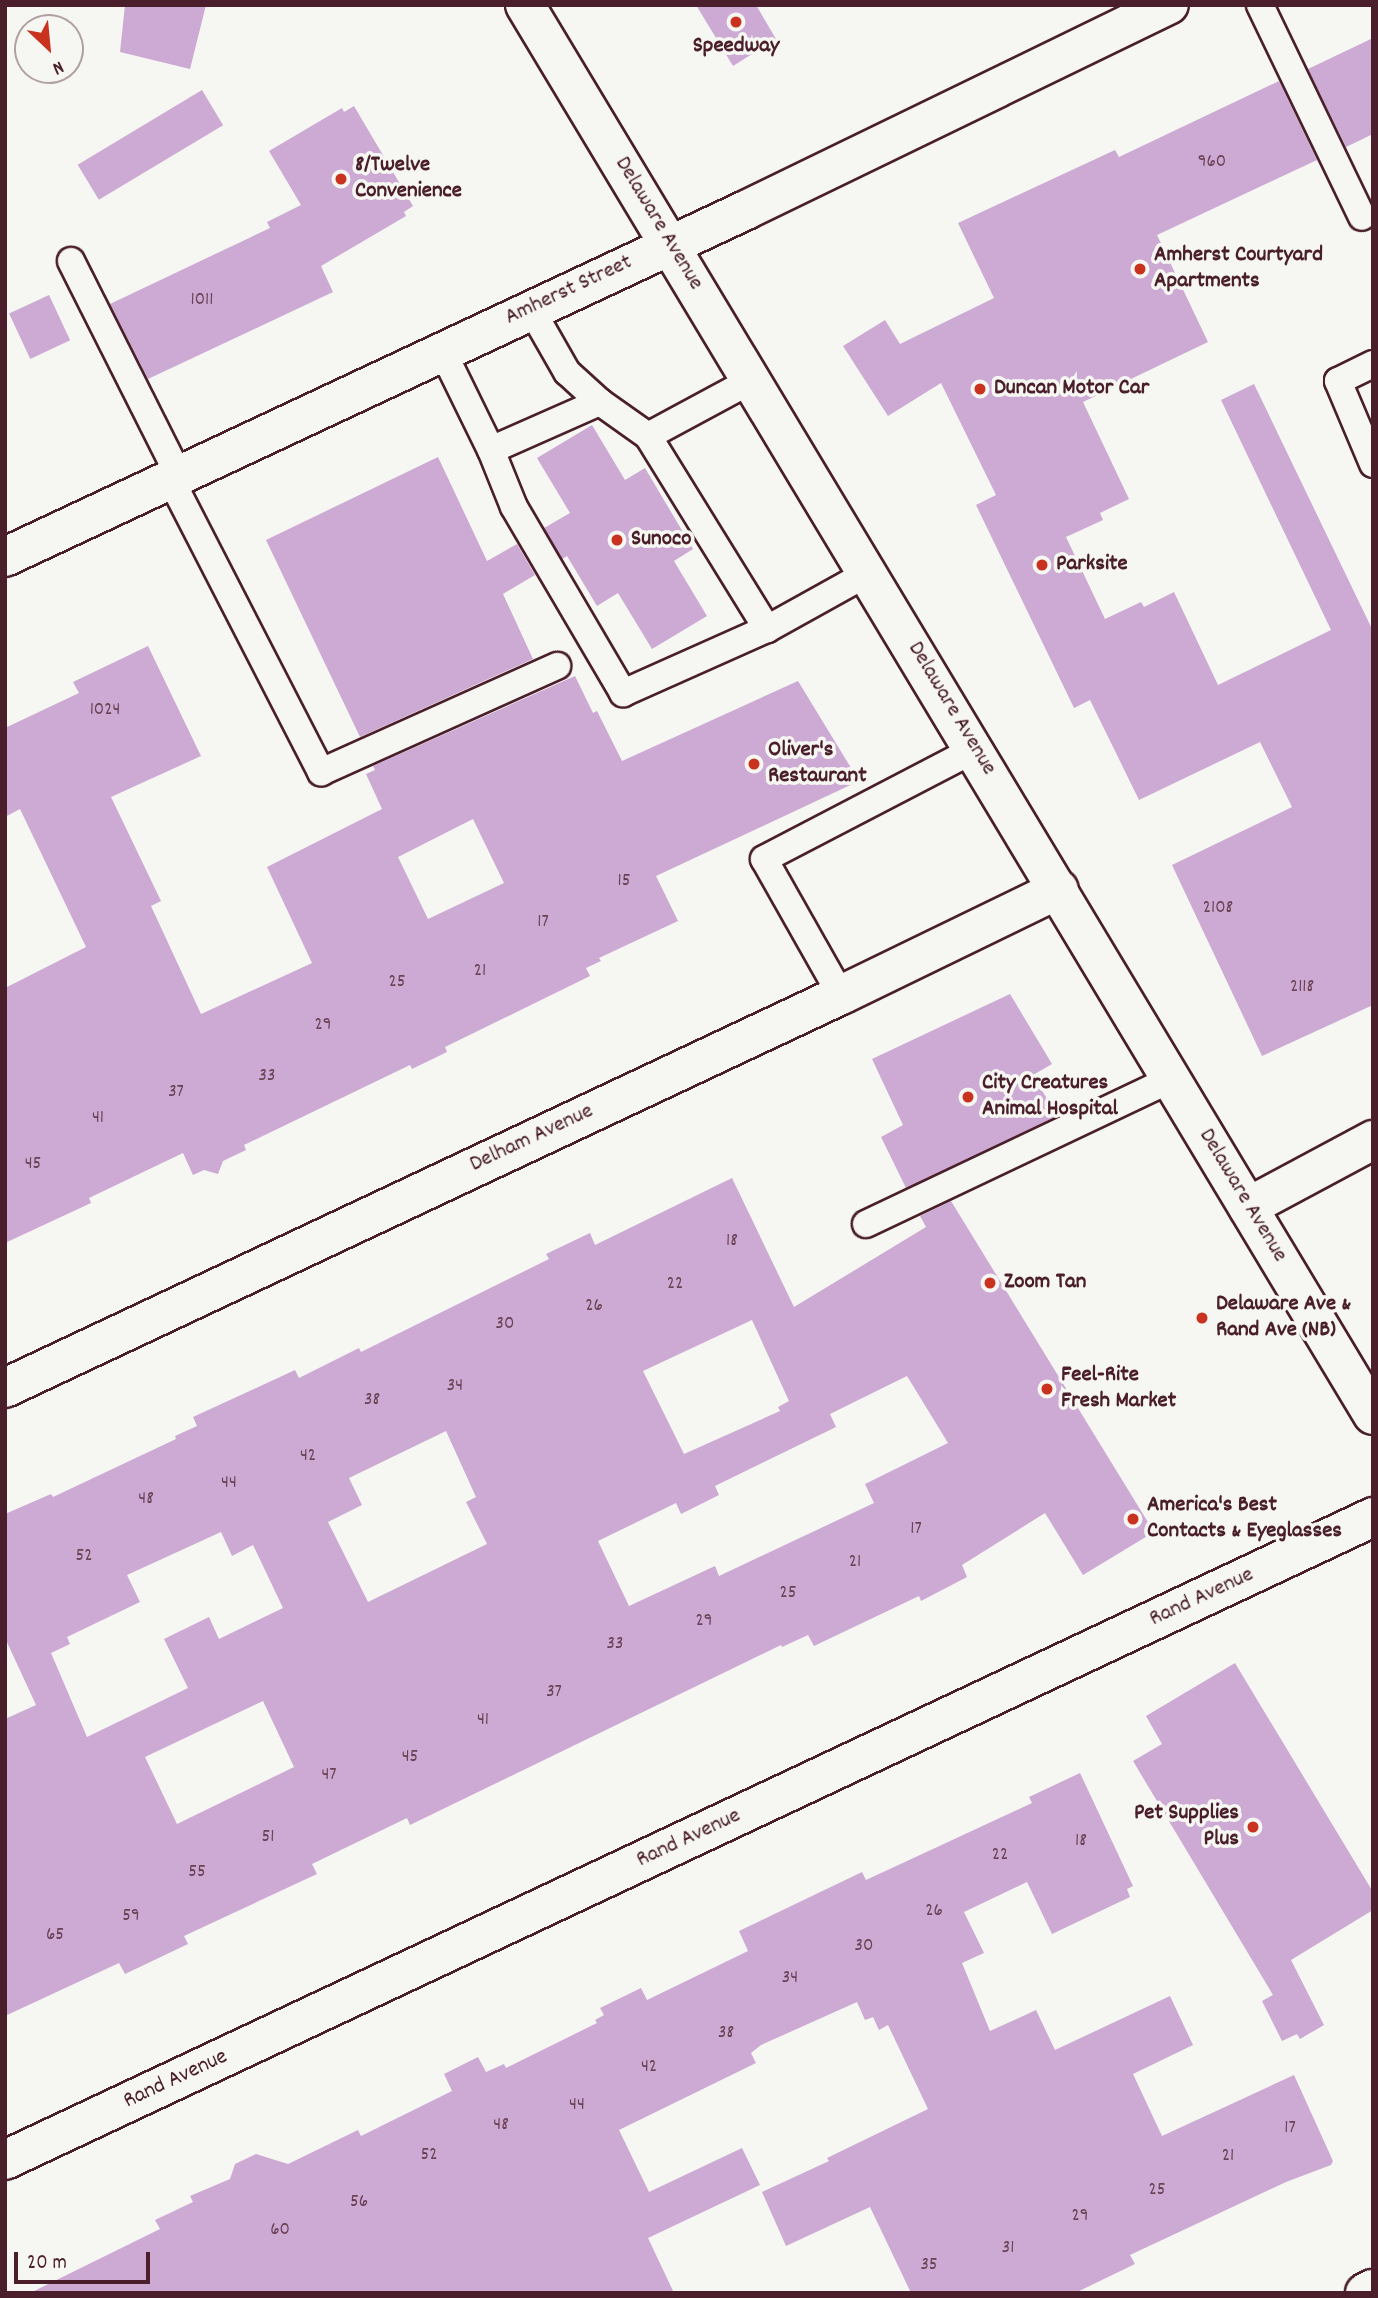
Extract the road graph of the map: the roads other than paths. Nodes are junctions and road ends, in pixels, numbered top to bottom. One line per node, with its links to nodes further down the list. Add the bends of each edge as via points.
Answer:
1 (525, 5): 5 (street, Delaware Avenue)
2 (1169, 5): 5 (street, Amherst Street)
3 (1260, 5): 4 (lane)
4 (1362, 217)
5 (670, 244): 7 (street, Amherst Street); 10 (street, Delaware Avenue)
6 (71, 261): 15 (lane)
7 (531, 309): 8 (street, Amherst Street); 11 (lane, via 567,372)
8 (442, 350): 13 (lane); 15 (street, Amherst Street)
9 (1373, 364): 14 (lane, via 1338,381)
10 (752, 380): 12 (lane); 17 (street, Delaware Avenue)
11 (600, 402): 12 (lane); 13 (lane)
12 (648, 436): 18 (lane)
13 (491, 450): 18 (lane, via 514,507 623,693)
14 (1373, 464)
15 (174, 476): 16 (street, Amherst Street); 19 (lane, via 321,772)
16 (5, 557)
17 (868, 573): 18 (lane); 20 (street, Delaware Avenue)
18 (767, 629)
19 (557, 666)
20 (975, 749): 21 (street, Delaware Avenue); 22 (lane, via 764,859)
21 (1059, 889): 22 (street, Delham Avenue); 23 (street, Delaware Avenue)
22 (841, 995): 27 (street, Delham Avenue)
23 (1172, 1079): 25 (street, Delaware Avenue); 26 (lane)
24 (1373, 1140): 25 (street)
25 (1248, 1207): 28 (street, Delaware Avenue)
26 (866, 1223)
27 (5, 1388)
28 (1373, 1415)
29 (1373, 1517): 30 (street, Rand Avenue)
30 (5, 2160)
31 (1373, 2289): 32 (street)
32 (1365, 2293)

